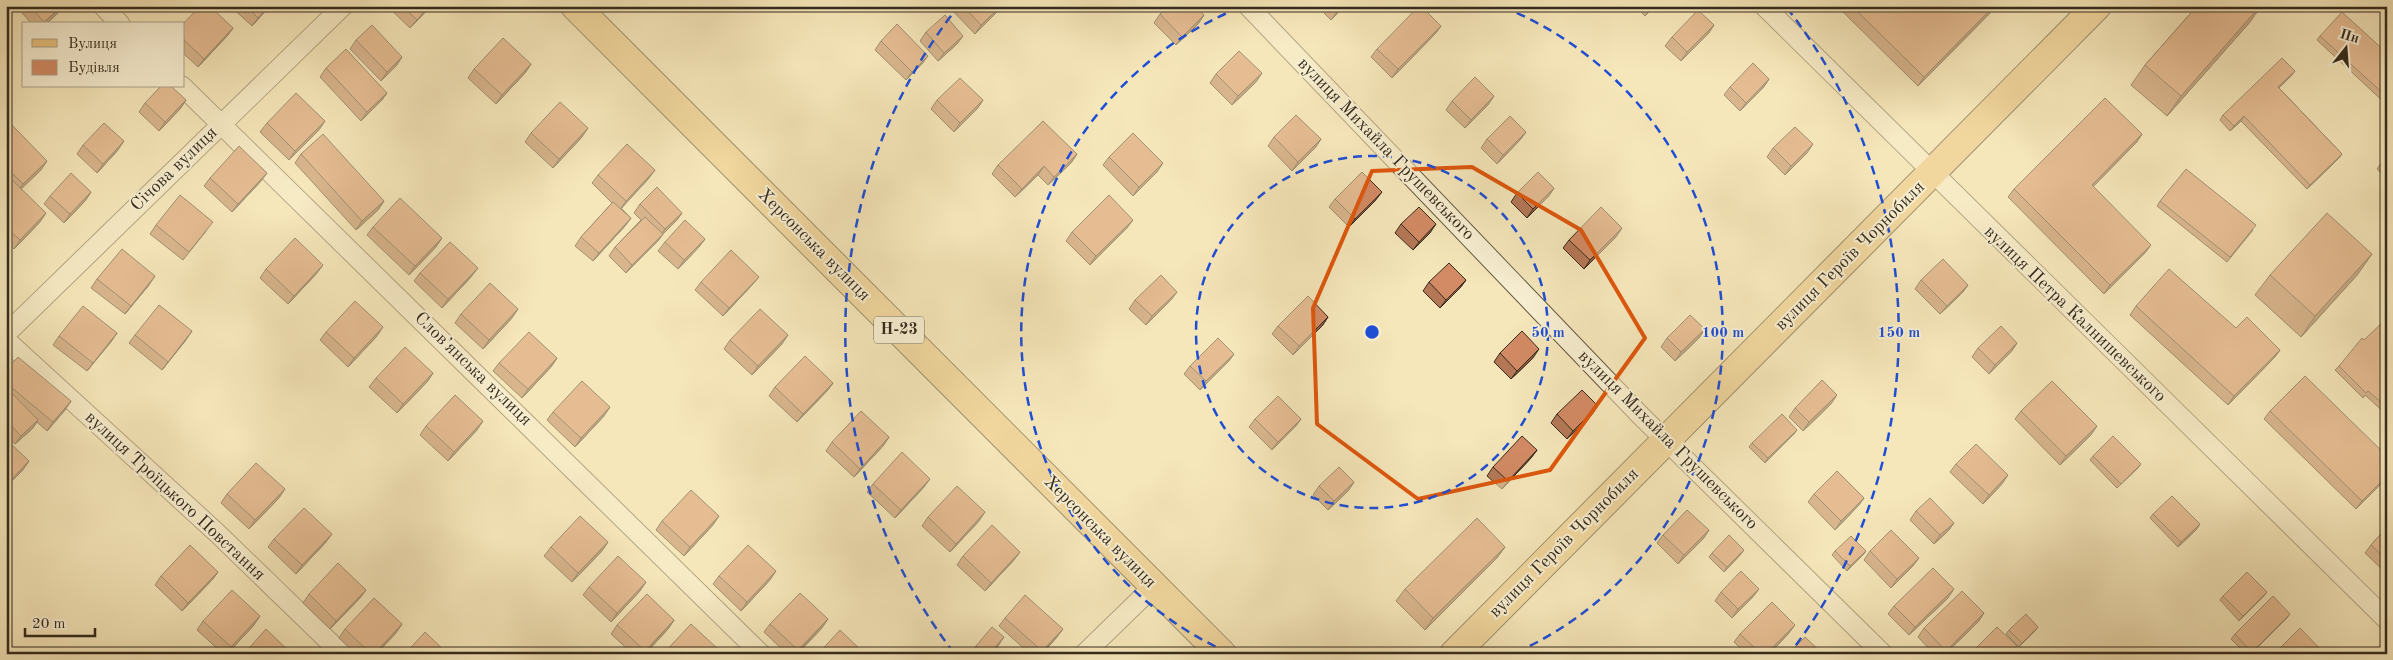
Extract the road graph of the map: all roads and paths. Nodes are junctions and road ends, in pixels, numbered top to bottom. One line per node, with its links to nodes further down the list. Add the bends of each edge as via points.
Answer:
1 (103, 6): 7 (street)
2 (343, 6): 9 (street, Січова вулиця)
3 (575, 6): 14 (main road, Херсонська вулиця / Н-23)
4 (1248, 6): 13 (street, вулиця Михайла Грушевського)
5 (1764, 6): 10 (street, вулиця Петра Калнишевського)
6 (2097, 6): 10 (main road, вулиця Героїв Чорнобиля)
7 (118, 22)
8 (184, 88): 9 (street, Словʼянська вулиця)
9 (220, 124): 11 (street, Січова вулиця); 17 (street, Словʼянська вулиця)
10 (1931, 173): 13 (main road, вулиця Героїв Чорнобиля); 15 (street, вулиця Петра Калнишевського)
11 (6, 334)
12 (6, 340): 16 (street, вулиця Троїцького Повстання, via 217,533)
13 (1666, 440): 20 (main road, вулиця Героїв Чорнобиля); 21 (street, вулиця Михайла Грушевського)
14 (1154, 586): 18 (street); 19 (main road, Херсонська вулиця / Н-23)
15 (2387, 620)
16 (342, 654)
17 (762, 654)
18 (1084, 654)
19 (1222, 654)
20 (1454, 654)
21 (1883, 654)

